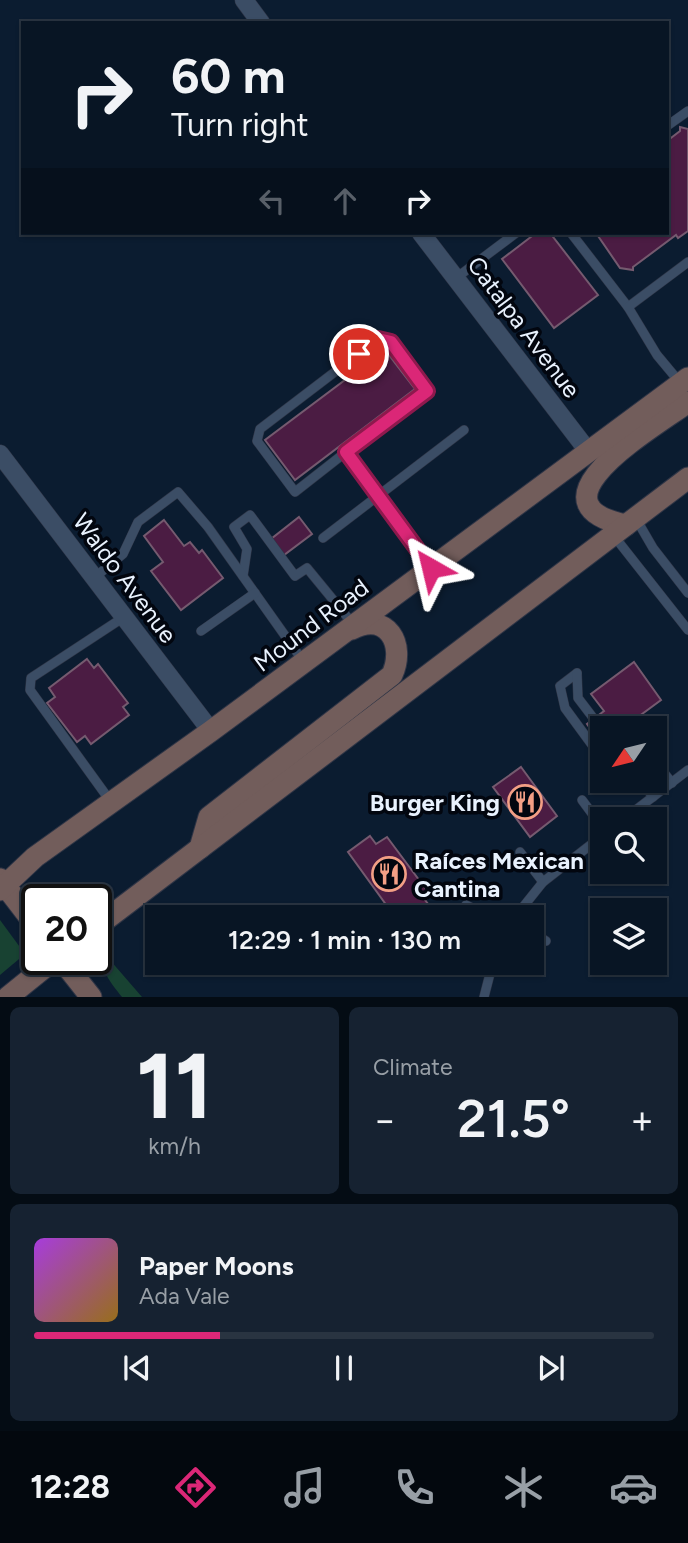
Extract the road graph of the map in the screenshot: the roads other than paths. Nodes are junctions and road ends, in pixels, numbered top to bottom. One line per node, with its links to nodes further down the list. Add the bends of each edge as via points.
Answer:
1 (244, 0): 2 (street)
2 (260, 21)
3 (688, 111): 4 (lane)
4 (669, 125)
5 (424, 235): 9 (street, Catalpa Avenue)
6 (513, 235): 9 (lane)
7 (573, 235): 10 (lane)
8 (688, 262): 10 (lane)
9 (456, 278): 13 (street, Catalpa Avenue)
10 (628, 307): 11 (lane, via 657,355)
11 (686, 389): 13 (main road, Mound Road); 18 (main road, via 588,484 585,498 590,509)
12 (464, 430): 17 (lane)
13 (588, 451): 20 (main road, Mound Road)
14 (346, 452): 14 (lane, via 427,391 391,342 378,339 260,429 257,441 295,492); 17 (lane)
15 (0, 454): 22 (street, Waldo Avenue)
16 (688, 478): 18 (main road)
17 (379, 495): 19 (lane); 20 (lane)
18 (625, 526): 24 (lane, via 653,548); 27 (lane); 43 (main road)
19 (323, 538)
20 (431, 568): 26 (main road, Mound Road)
21 (243, 576): 22 (lane, via 177,492 138,522 123,554); 23 (lane); 26 (lane, via 247,549 234,527 250,515 295,576 307,568)
22 (94, 578): 25 (street, Waldo Avenue)
23 (255, 593): 28 (lane); 29 (lane)
24 (688, 593)
25 (124, 617): 31 (street, Waldo Avenue); 39 (lane, via 31,678 30,690)
26 (347, 630): 29 (main road, Mound Road); 43 (main road, via 364,623 378,624 390,633 397,645 392,675 209,817)
27 (688, 630)
28 (201, 631)
29 (304, 663): 31 (main road, Mound Road)
30 (592, 716): 32 (lane, via 579,698 577,673 560,685 565,708)
31 (211, 731): 39 (main road, Mound Road)
32 (590, 742)
33 (688, 770): 35 (lane)
34 (667, 777): 35 (lane)
35 (672, 783): 37 (lane)
36 (650, 793): 37 (lane)
37 (653, 797): 40 (lane)
38 (582, 800): 41 (lane)
39 (111, 802): 46 (main road, Mound Road)
40 (640, 807)
41 (590, 811)
42 (590, 845): 45 (lane)
43 (200, 848): 49 (main road)
44 (520, 852): 45 (lane)
45 (542, 882): 47 (lane)
46 (2, 885): 48 (main road)
47 (524, 905)
48 (21, 908)
49 (112, 915)
50 (35, 975): 53 (main road)
51 (73, 975): 54 (main road)
52 (490, 975): 55 (lane)
53 (8, 996)
54 (90, 997)
55 (484, 997)

